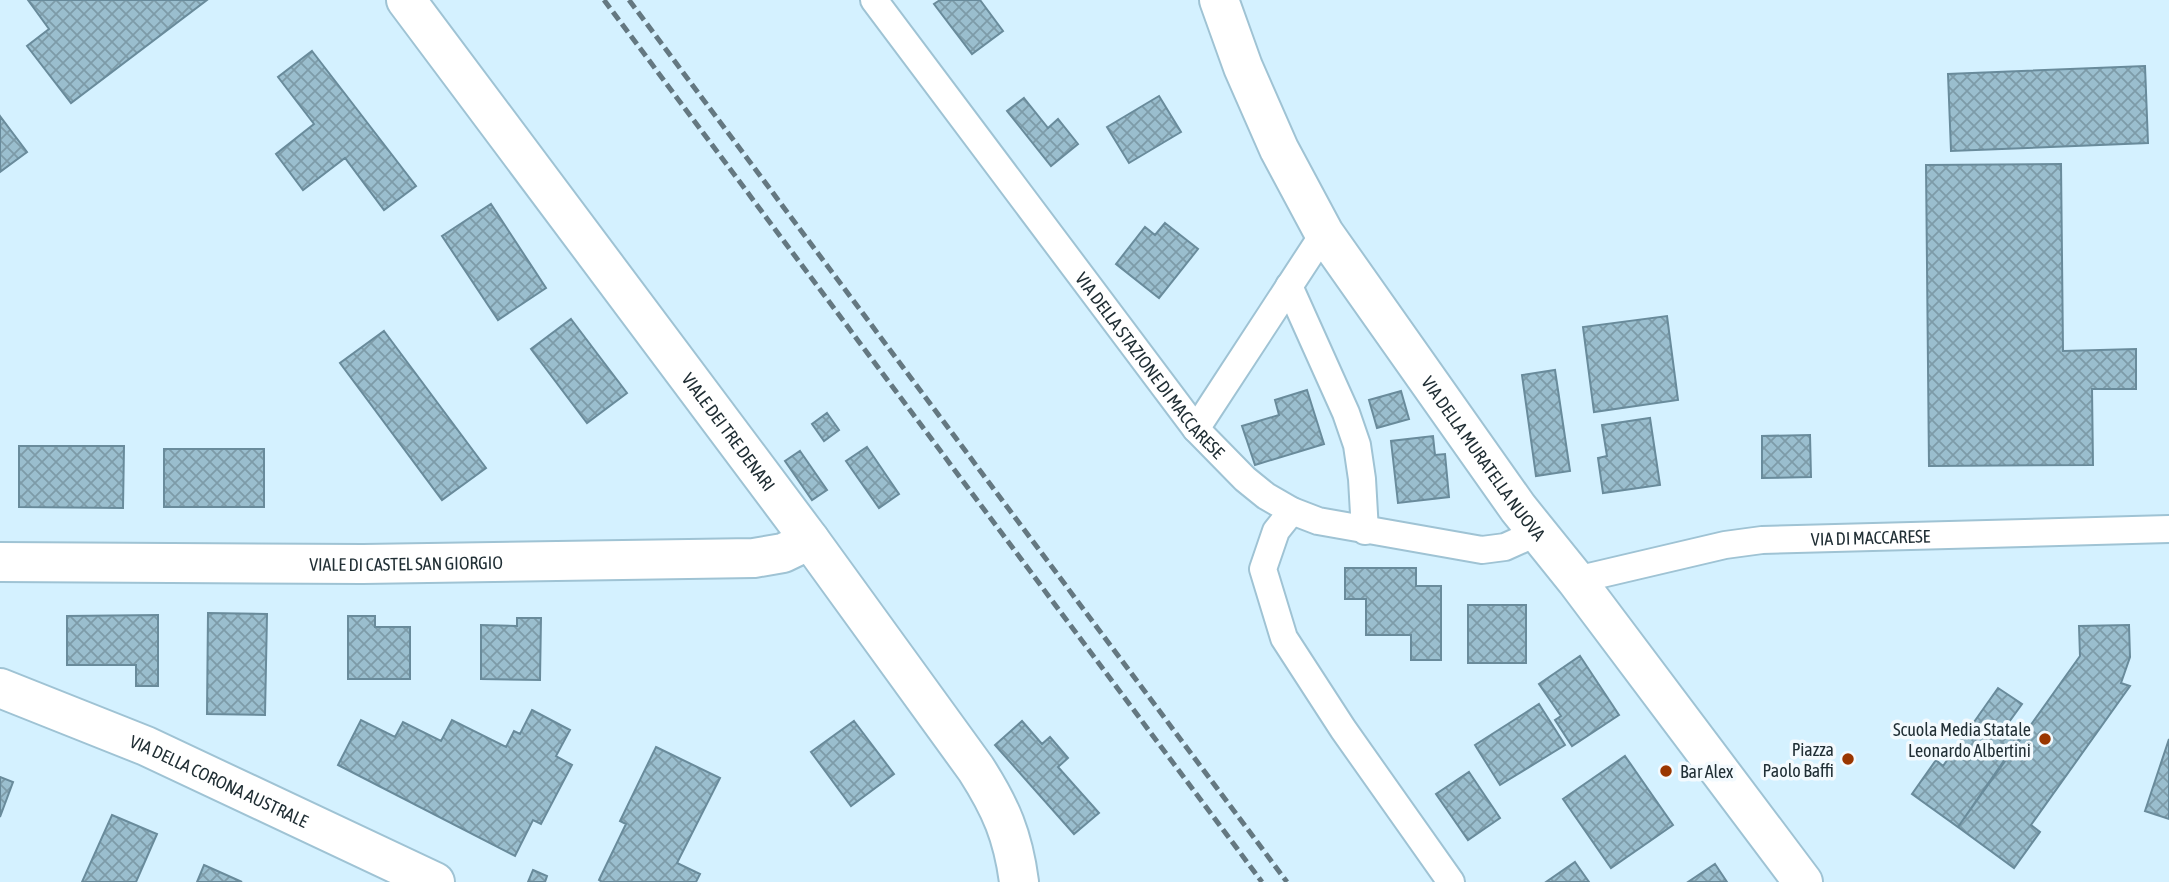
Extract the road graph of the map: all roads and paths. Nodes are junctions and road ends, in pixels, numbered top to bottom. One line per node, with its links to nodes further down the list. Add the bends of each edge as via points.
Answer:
1 (406, 0): 11 (street, VIALE DEI TRE DENARI)
2 (874, 0): 6 (street, VIA DELLA STAZIONE DI MACCARESE)
3 (1219, 0): 4 (street, VIA DELLA MURATELLA NUOVA, via 1274,138)
4 (1324, 233): 5 (street); 10 (street, VIA DELLA MURATELLA NUOVA)
5 (1289, 286): 6 (street); 9 (street, via 1357,445)
6 (1196, 429): 7 (street, VIA DELLA STAZIONE DI MACCARESE, via 1245,479)
7 (1292, 511): 9 (street, VIA DELLA STAZIONE DI MACCARESE); 17 (street, via 1276,531 1264,569 1284,638)
8 (2169, 529): 13 (street, VIA DI MACCARESE, via 1762,540)
9 (1365, 531): 10 (street, VIA DELLA STAZIONE DI MACCARESE, via 1482,550 1505,547)
10 (1536, 533): 13 (street, VIA DELLA MURATELLA NUOVA)
11 (810, 540): 12 (street, VIALE DI CASTEL SAN GIORGIO, via 783,553 754,558 363,564); 16 (street, VIALE DEI TRE DENARI, via 990,791 1011,837)
12 (0, 562)
13 (1576, 580): 18 (street, VIA DELLA MURATELLA NUOVA)
14 (0, 688): 15 (street, VIA DELLA CORONA AUSTRALE, via 146,746)
15 (435, 882)
16 (1019, 882)
17 (1451, 882)
18 (1803, 882)

